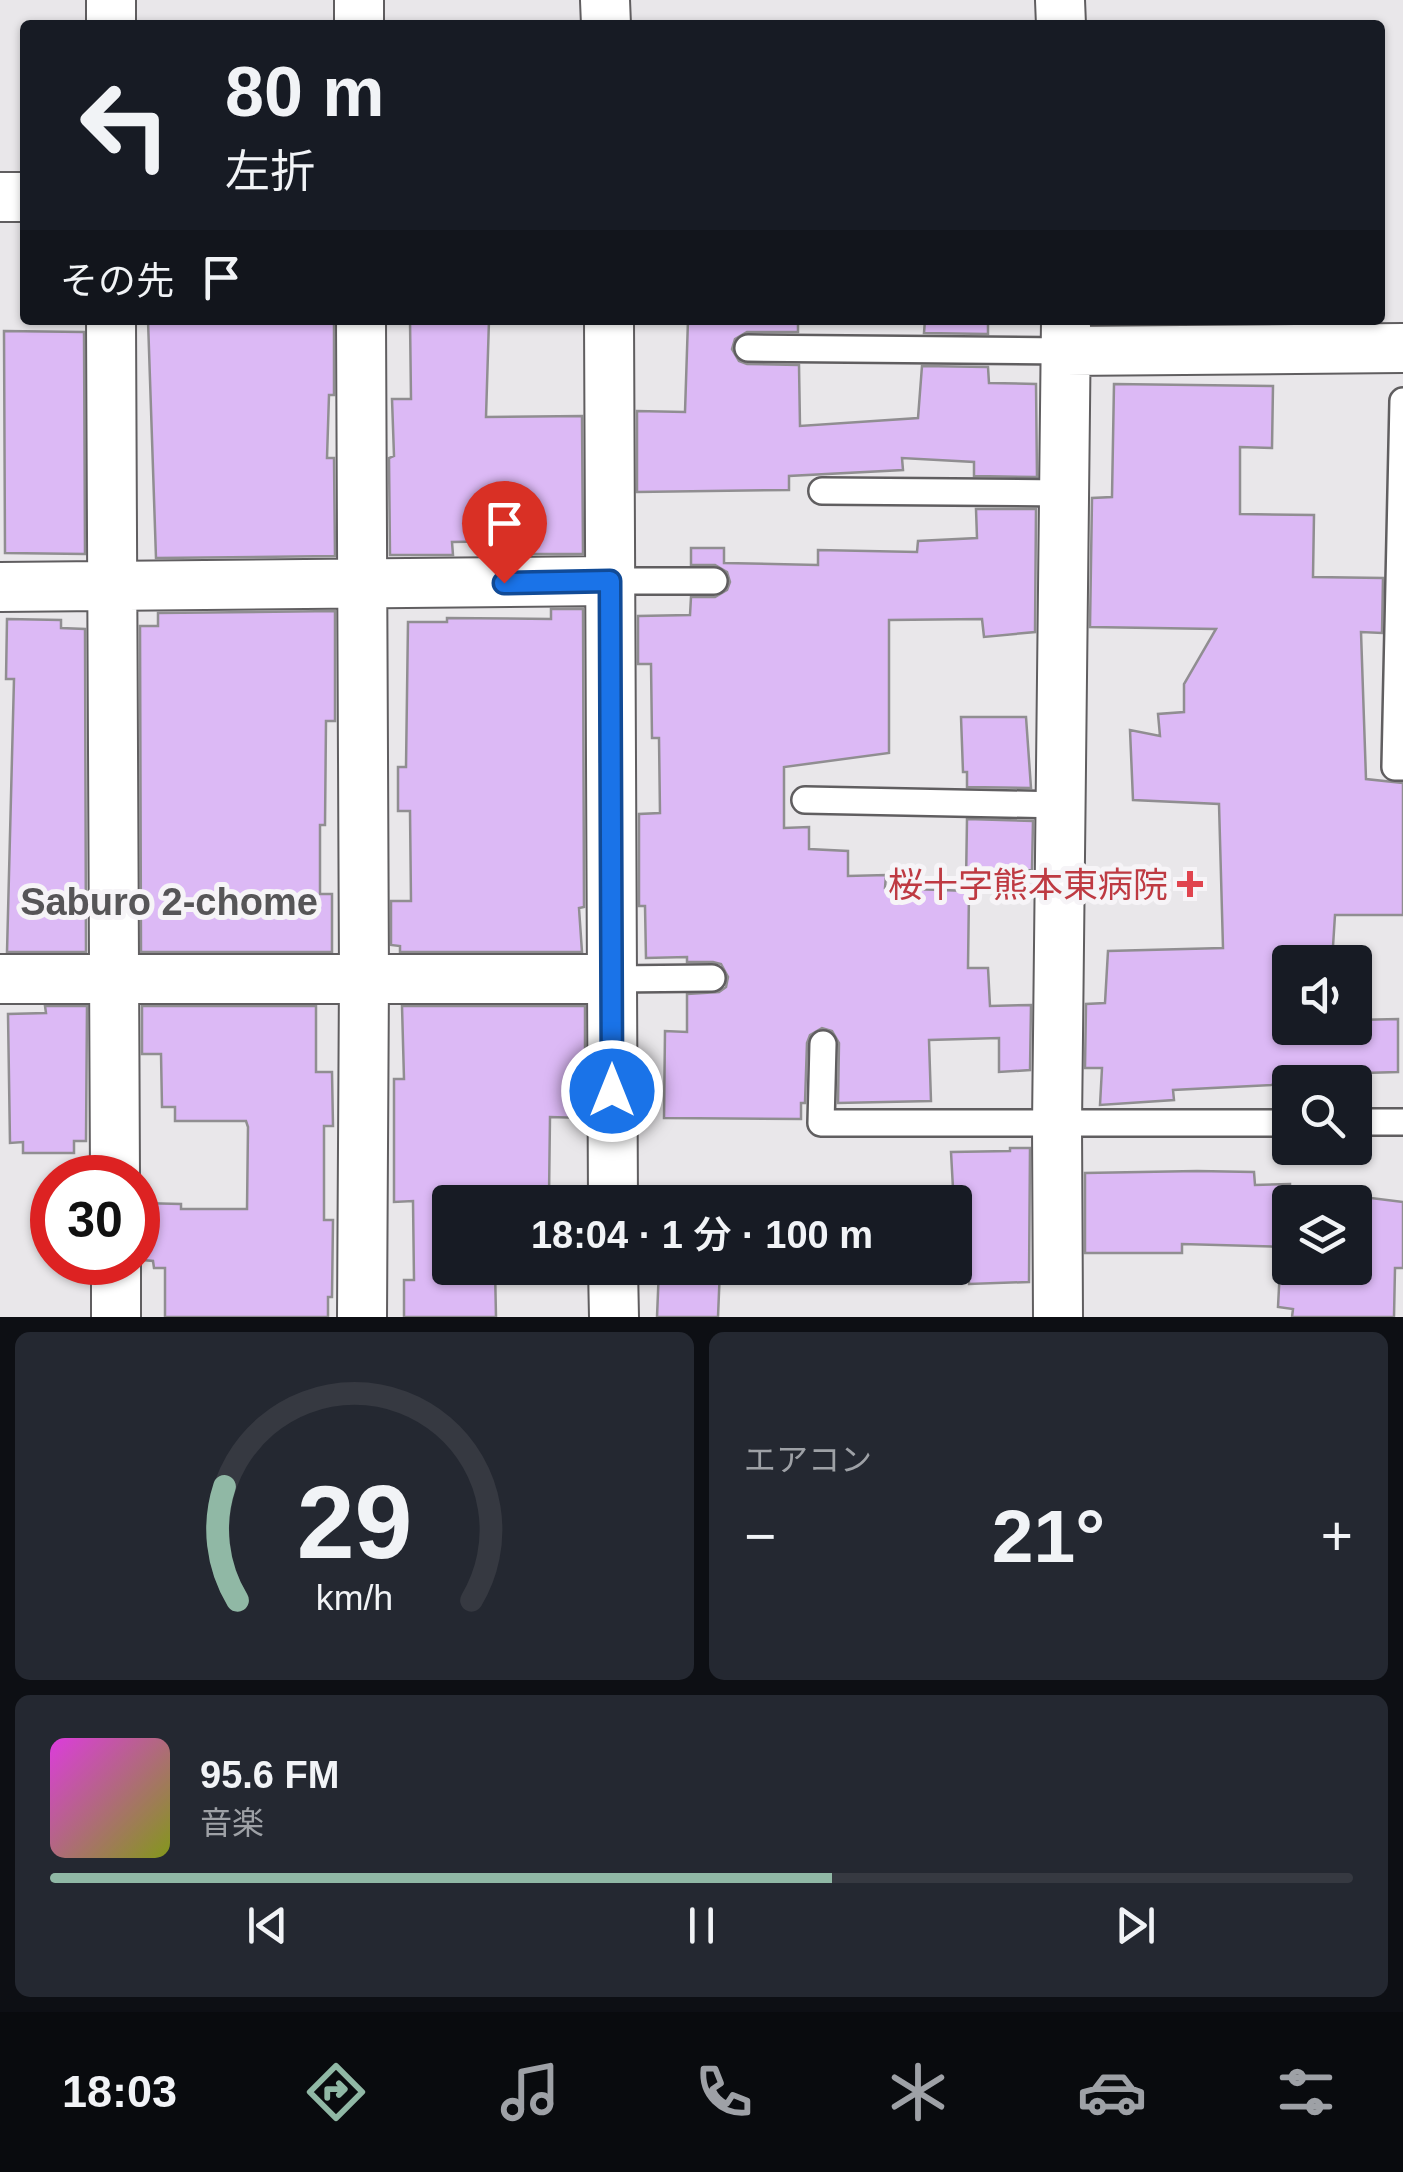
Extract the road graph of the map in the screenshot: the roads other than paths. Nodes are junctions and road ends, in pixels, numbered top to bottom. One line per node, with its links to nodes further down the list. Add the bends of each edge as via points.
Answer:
1 (111, 325): 12 (street)
2 (361, 325): 13 (street)
3 (609, 325): 10 (street)
4 (1066, 336): 5 (lane); 6 (street); 9 (street)
5 (748, 348)
6 (1403, 348)
7 (1403, 402): 15 (lane, via 1395,767)
8 (822, 492): 9 (lane)
9 (1065, 492): 17 (street)
10 (610, 581): 11 (lane); 13 (street); 22 (street)
11 (714, 581)
12 (114, 586): 13 (street); 14 (street); 20 (street)
13 (362, 586): 18 (street)
14 (0, 587)
15 (1403, 767)
16 (805, 800): 17 (lane)
17 (1062, 805): 27 (street)
18 (364, 977): 20 (street); 22 (street); 33 (street)
19 (0, 978): 20 (street)
20 (114, 978): 28 (street)
21 (712, 978): 22 (lane)
22 (612, 980): 29 (street)
23 (823, 1044): 27 (lane, via 821,1123)
24 (1372, 1122): 25 (lane)
25 (1403, 1122)
26 (1272, 1123): 27 (lane)
27 (1057, 1125): 35 (street)
28 (115, 1155)
29 (613, 1185)
30 (116, 1285): 32 (street)
31 (614, 1285): 34 (street)
32 (116, 1317)
33 (362, 1317)
34 (614, 1317)
35 (1058, 1317)

